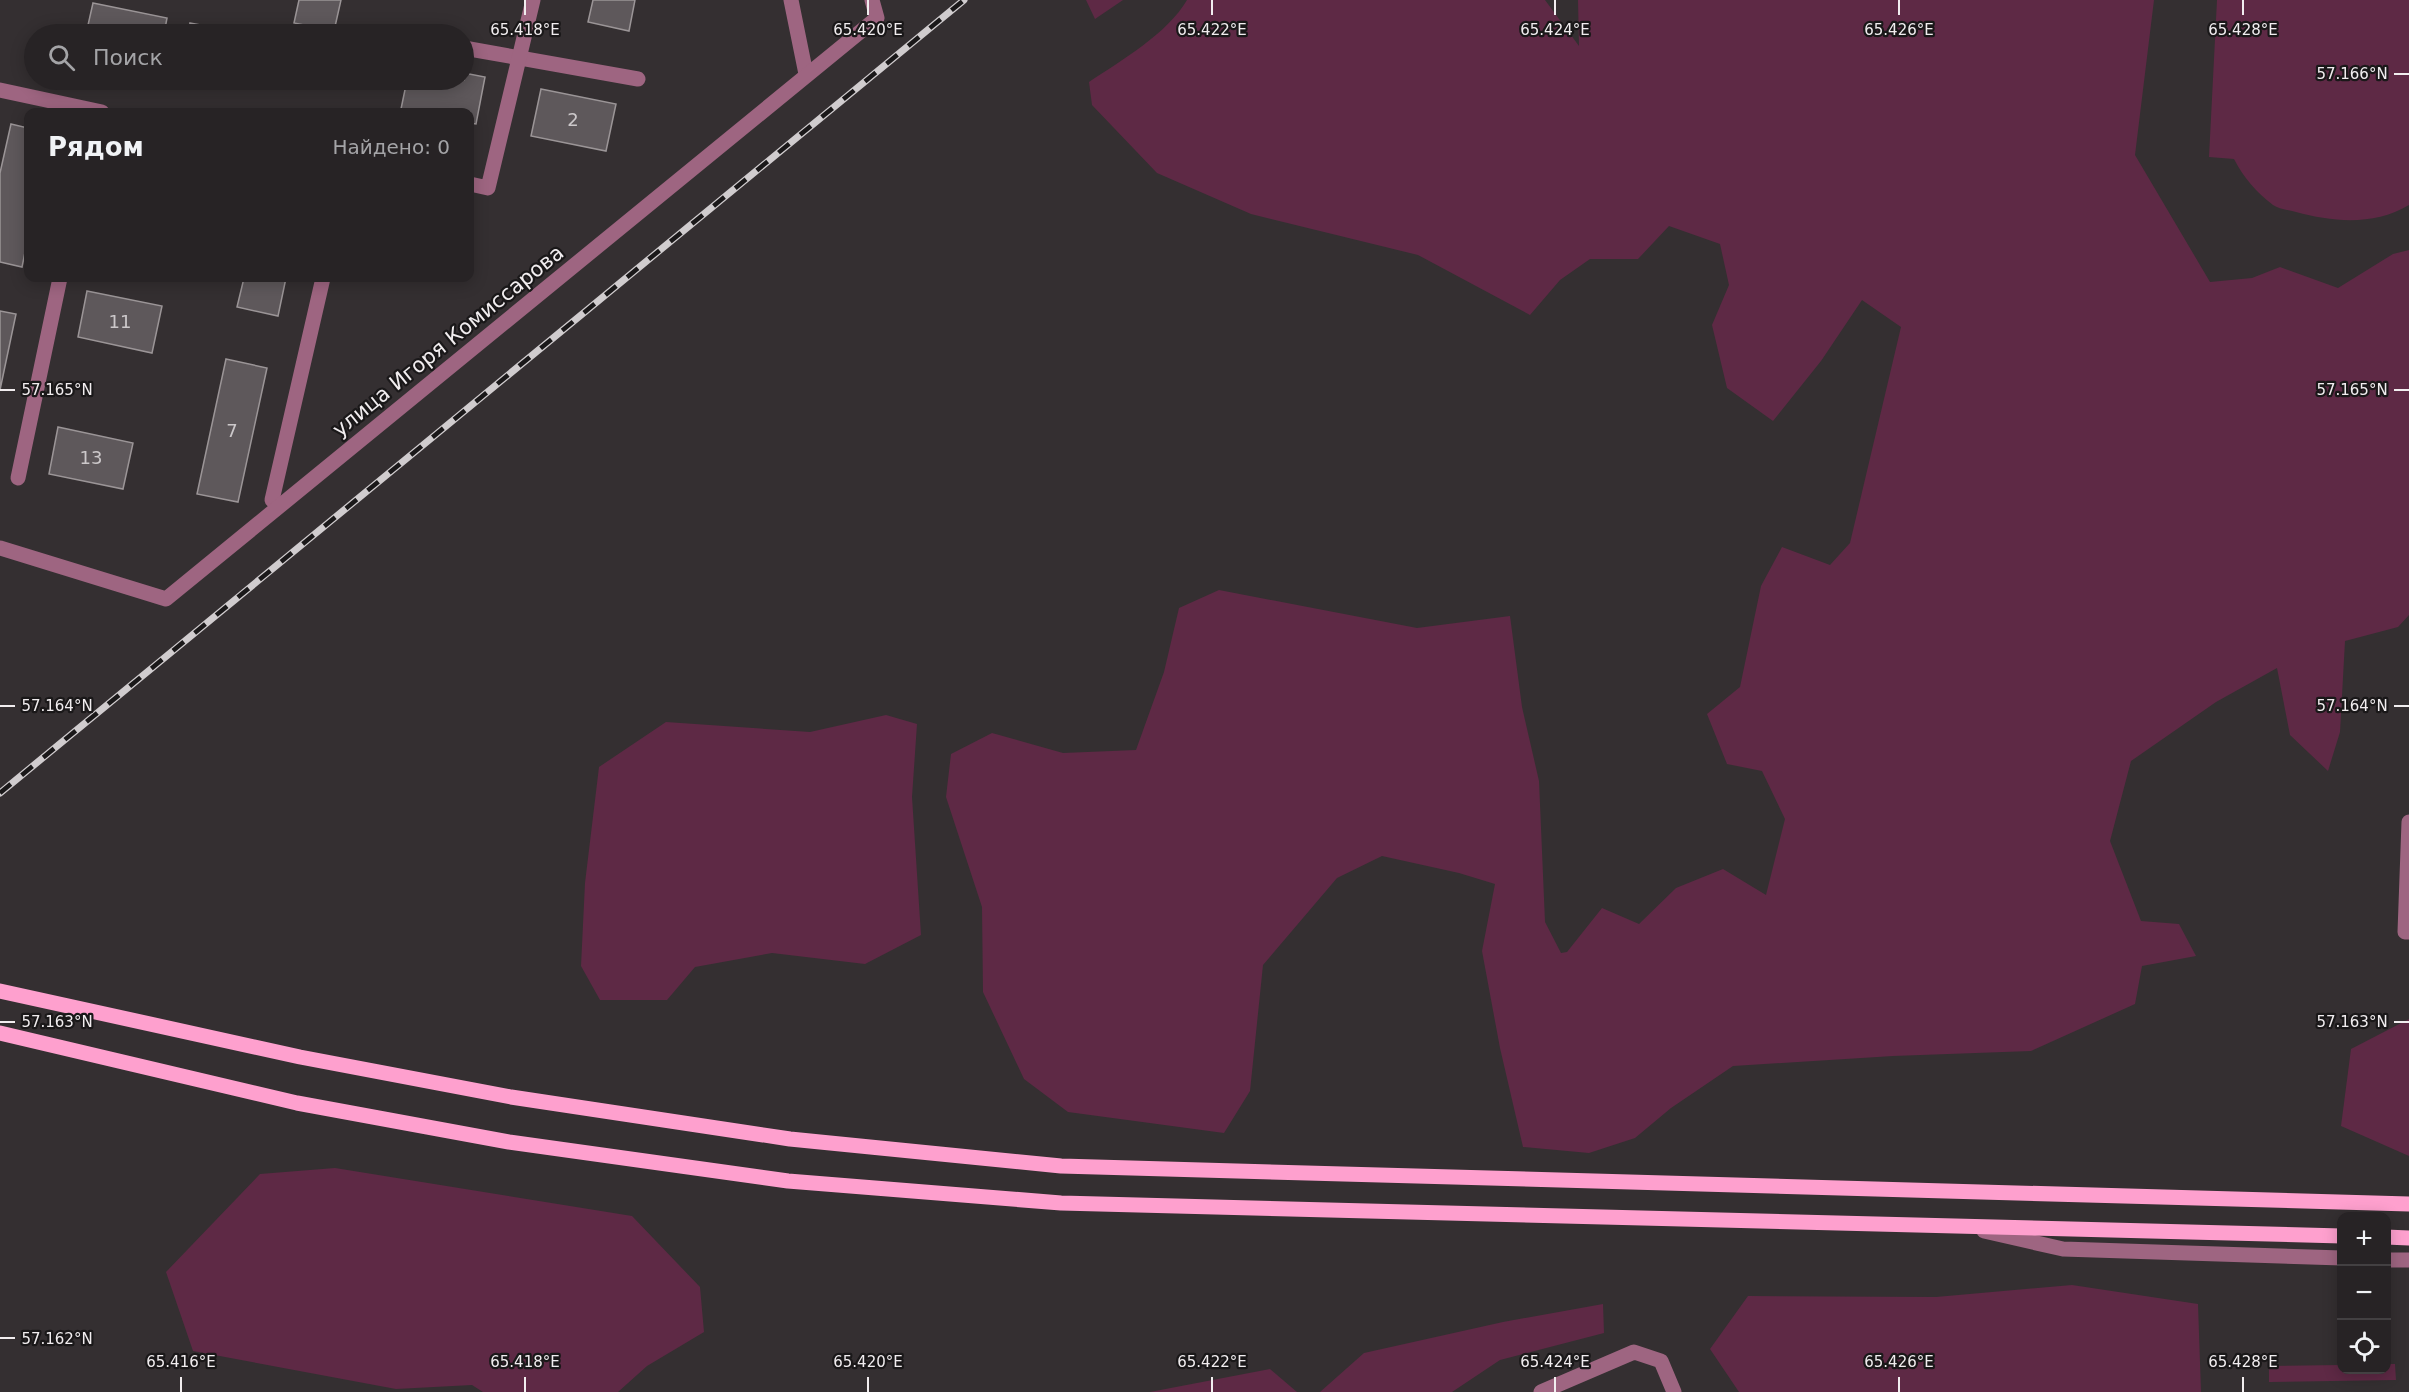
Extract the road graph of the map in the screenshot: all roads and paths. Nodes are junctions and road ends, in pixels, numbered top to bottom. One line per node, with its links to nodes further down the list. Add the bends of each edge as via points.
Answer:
1 (533, 0): 5 (street)
2 (791, 0): 6 (street)
3 (872, 0): 6 (street, улица Игоря Комиссарова, via 877,18)
4 (474, 50): 5 (street)
5 (519, 58): 7 (street); 10 (street, via 488,188)
6 (806, 74): 15 (street, улица Игоря Комиссарова, via 166,599)
7 (638, 79)
8 (0, 90): 9 (street)
9 (79, 108)
10 (474, 185)
11 (59, 282): 13 (street)
12 (322, 282): 14 (street)
13 (18, 478)
14 (272, 500)
15 (0, 548)
16 (2409, 822): 17 (street, via 2405,932)
17 (2409, 932)
18 (0, 991): 20 (main road, via 300,1057 511,1097 790,1139 1061,1166)
19 (0, 1033): 21 (main road, via 309,1105 509,1142 788,1180 1061,1203)
20 (2409, 1204)
21 (1967, 1226): 22 (main road); 25 (street, via 2063,1249)
22 (2337, 1236)
23 (2391, 1238): 24 (main road)
24 (2409, 1238)
25 (2337, 1258)
26 (2391, 1260): 27 (street)
27 (2409, 1260)
28 (1541, 1392): 29 (street, via 1634,1352 1661,1361)
29 (1674, 1392)

